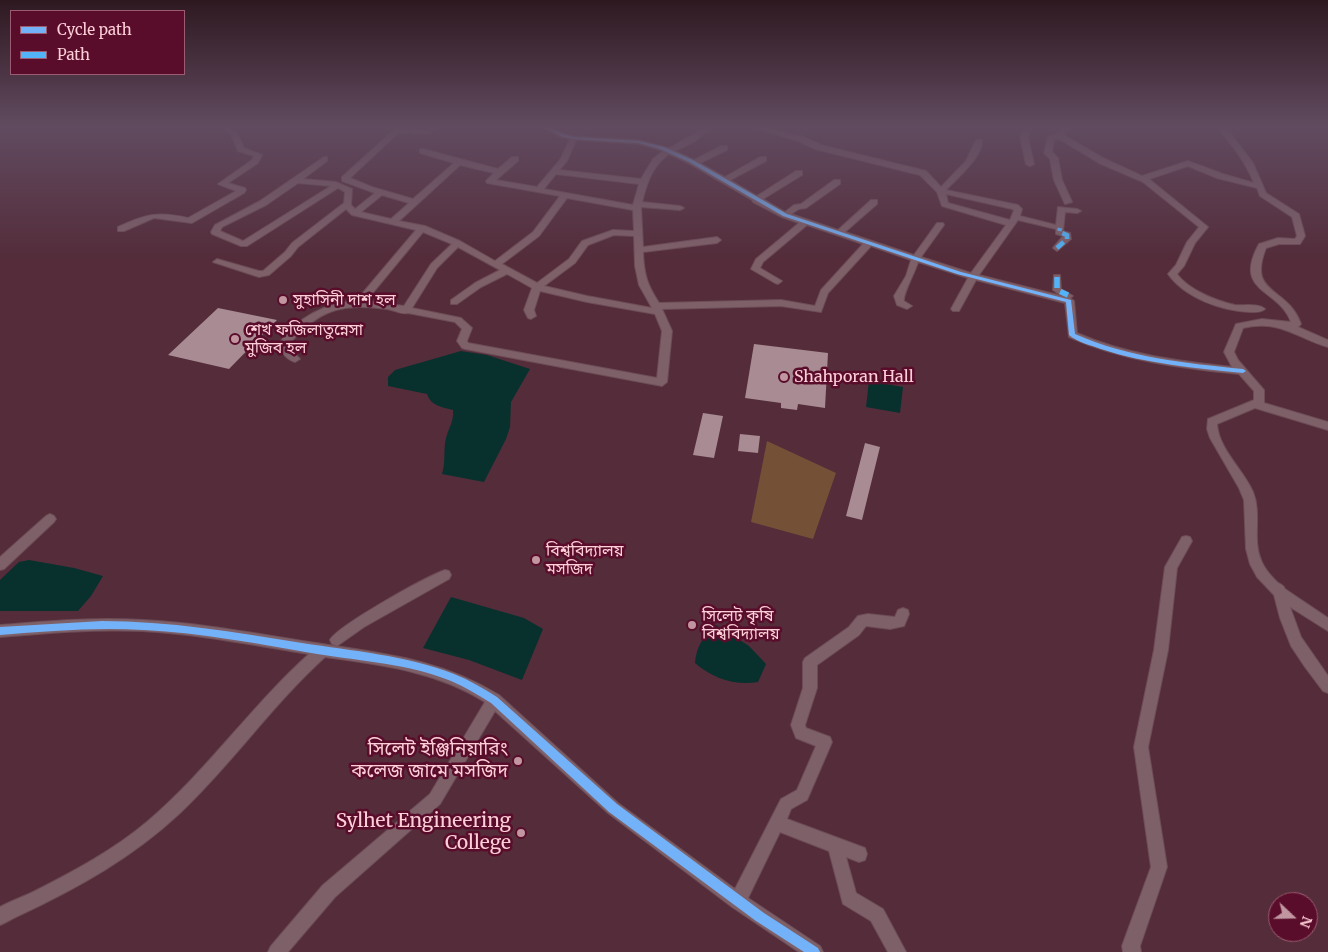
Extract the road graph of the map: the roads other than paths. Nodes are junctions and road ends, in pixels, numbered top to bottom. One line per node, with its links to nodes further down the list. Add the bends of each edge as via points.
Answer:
1 (240, 171): 45 (street, via 222,184 241,191 189,221 159,214)
2 (308, 171): 20 (street)
3 (353, 171): 27 (street, via 345,179)
4 (448, 171): 30 (street)
5 (650, 171): 21 (street)
6 (709, 171): 19 (street)
7 (740, 171): 19 (street)
8 (917, 171): 26 (street, via 923,173)
9 (959, 171): 26 (street)
10 (1056, 171): 32 (street)
11 (1127, 171): 18 (street)
12 (1163, 171): 18 (street)
13 (1209, 171): 24 (street)
14 (1253, 171): 24 (street)
15 (499, 172): 25 (street, via 490,181)
16 (554, 172): 21 (street); 25 (street)
17 (799, 173): 29 (street)
18 (1143, 178): 67 (street, via 1204,227 1172,274 1176,280 1232,308)
19 (724, 180): 29 (street)
20 (296, 181): 23 (street); 23 (street, via 263,203 219,225 215,232 244,244)
21 (643, 182): 34 (street)
22 (837, 182): 38 (street, via 804,206)
23 (338, 185): 33 (street, via 349,191)
24 (1260, 187): 70 (street, via 1274,203 1296,216 1301,236 1297,242 1278,241 1262,246 1254,261 1260,285 1296,320 1296,324)
25 (539, 190): 28 (street)
26 (941, 191): 39 (street, via 945,204); 39 (street, via 1018,209)
27 (380, 193): 30 (street); 37 (street)
28 (565, 195): 34 (street); 55 (street, via 536,234)
29 (756, 200): 38 (street)
30 (414, 202): 40 (street)
31 (874, 202): 46 (street)
32 (1068, 202)
33 (348, 203): 37 (street, via 347,206); 54 (street, via 266,273 259,274)
34 (638, 206): 35 (street); 47 (street)
35 (680, 208)
36 (1077, 211): 44 (street, via 1061,209)
37 (355, 213): 40 (street)
38 (785, 215): 41 (street)
39 (1013, 220): 44 (street); 57 (street)
40 (393, 222): 43 (street)
41 (805, 222): 46 (street); 59 (street, via 759,261 755,269)
42 (940, 225): 53 (street)
43 (422, 228): 49 (street); 62 (street)
44 (1060, 228): 51 (street, via 1059,232 1067,239)
45 (121, 229)
46 (839, 233): 50 (street)
47 (638, 234): 52 (street); 60 (street, via 613,232 585,242 572,261)
48 (717, 240): 52 (street)
49 (457, 243): 55 (street); 68 (street, via 434,266)
50 (868, 244): 53 (street); 65 (street, via 824,292 818,310 781,303)
51 (1057, 248)
52 (638, 250): 65 (street, via 643,285)
53 (915, 259): 57 (street); 64 (street, via 899,296 900,303)
54 (217, 262)
55 (495, 265): 56 (street)
56 (506, 271): 60 (street); 63 (street)
57 (972, 277): 61 (street); 66 (street)
58 (1057, 277): 61 (street, via 1057,290 1068,294)
59 (778, 281)
60 (536, 286): 65 (street, via 587,299); 69 (street, via 529,310)
61 (1066, 300): 73 (street, via 1069,300 1072,310 1072,335 1094,346 1134,356)
62 (360, 302): 68 (street); 72 (street, via 323,310 298,327 285,342 286,351)
63 (454, 302)
64 (907, 306)
65 (657, 309): 68 (street, via 666,331 662,382 465,346 462,340 467,328 463,322)
66 (956, 309)
67 (1260, 310)
68 (405, 311)
69 (531, 316)
70 (1290, 326): 71 (street); 73 (street, via 1249,323 1239,326 1229,352)
71 (1328, 344)
72 (295, 359)
73 (1243, 371): 74 (street, via 1259,390 1259,402)
74 (1254, 404): 75 (street); 80 (street, via 1212,422 1211,428 1248,494 1256,564)
75 (1328, 426)
76 (50, 519): 78 (street)
77 (1186, 541): 96 (street, via 1171,567 1161,650 1141,747 1159,866 1131,946)
78 (0, 565)
79 (445, 576): 84 (street, via 359,623)
80 (1279, 589): 82 (street, via 1296,605); 86 (street, via 1285,619 1304,658)
81 (903, 614): 88 (street, via 899,622 891,624 874,619 863,620 854,632 810,662 810,688 798,725 801,732 825,742 802,795 786,804)
82 (1328, 625)
83 (0, 631): 85 (street, via 82,625 163,627)
84 (337, 640)
85 (323, 650): 87 (street, via 400,662 444,673 472,685); 92 (street, via 272,697 251,725 155,826 104,863)
86 (1328, 686)
87 (494, 700): 91 (street, via 613,808); 93 (street, via 435,800 329,891)
88 (776, 823): 89 (street); 91 (street)
89 (835, 845): 90 (street); 95 (street, via 849,898 877,914)
90 (859, 854)
91 (738, 901): 94 (street)
92 (0, 917)
93 (276, 952)
94 (814, 952)
95 (897, 952)
96 (1132, 952)

